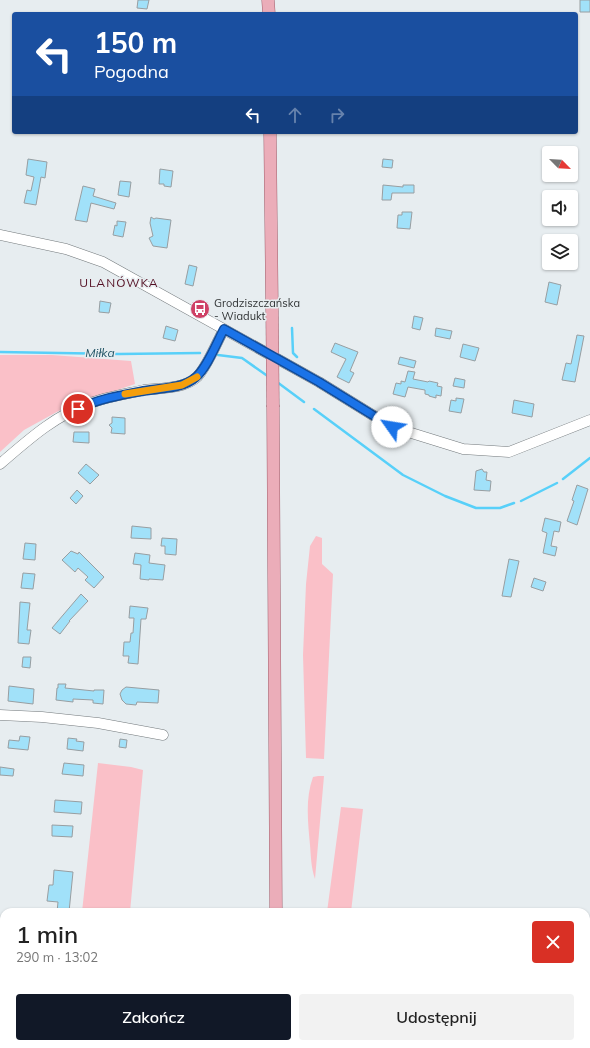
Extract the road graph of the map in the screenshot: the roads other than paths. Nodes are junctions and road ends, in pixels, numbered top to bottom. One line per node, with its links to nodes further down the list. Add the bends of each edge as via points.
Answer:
1 (268, 0): 2 (main road)
2 (268, 12)
3 (270, 134): 10 (main road, bridge)
4 (0, 235): 5 (street, via 66,250 103,262)
5 (224, 329): 6 (street, via 319,382 392,427 464,450 509,452); 7 (street, via 203,369 191,381 88,404 58,418)
6 (590, 420)
7 (0, 464)
8 (0, 715): 9 (street, via 98,723)
9 (163, 734)
10 (276, 908)

